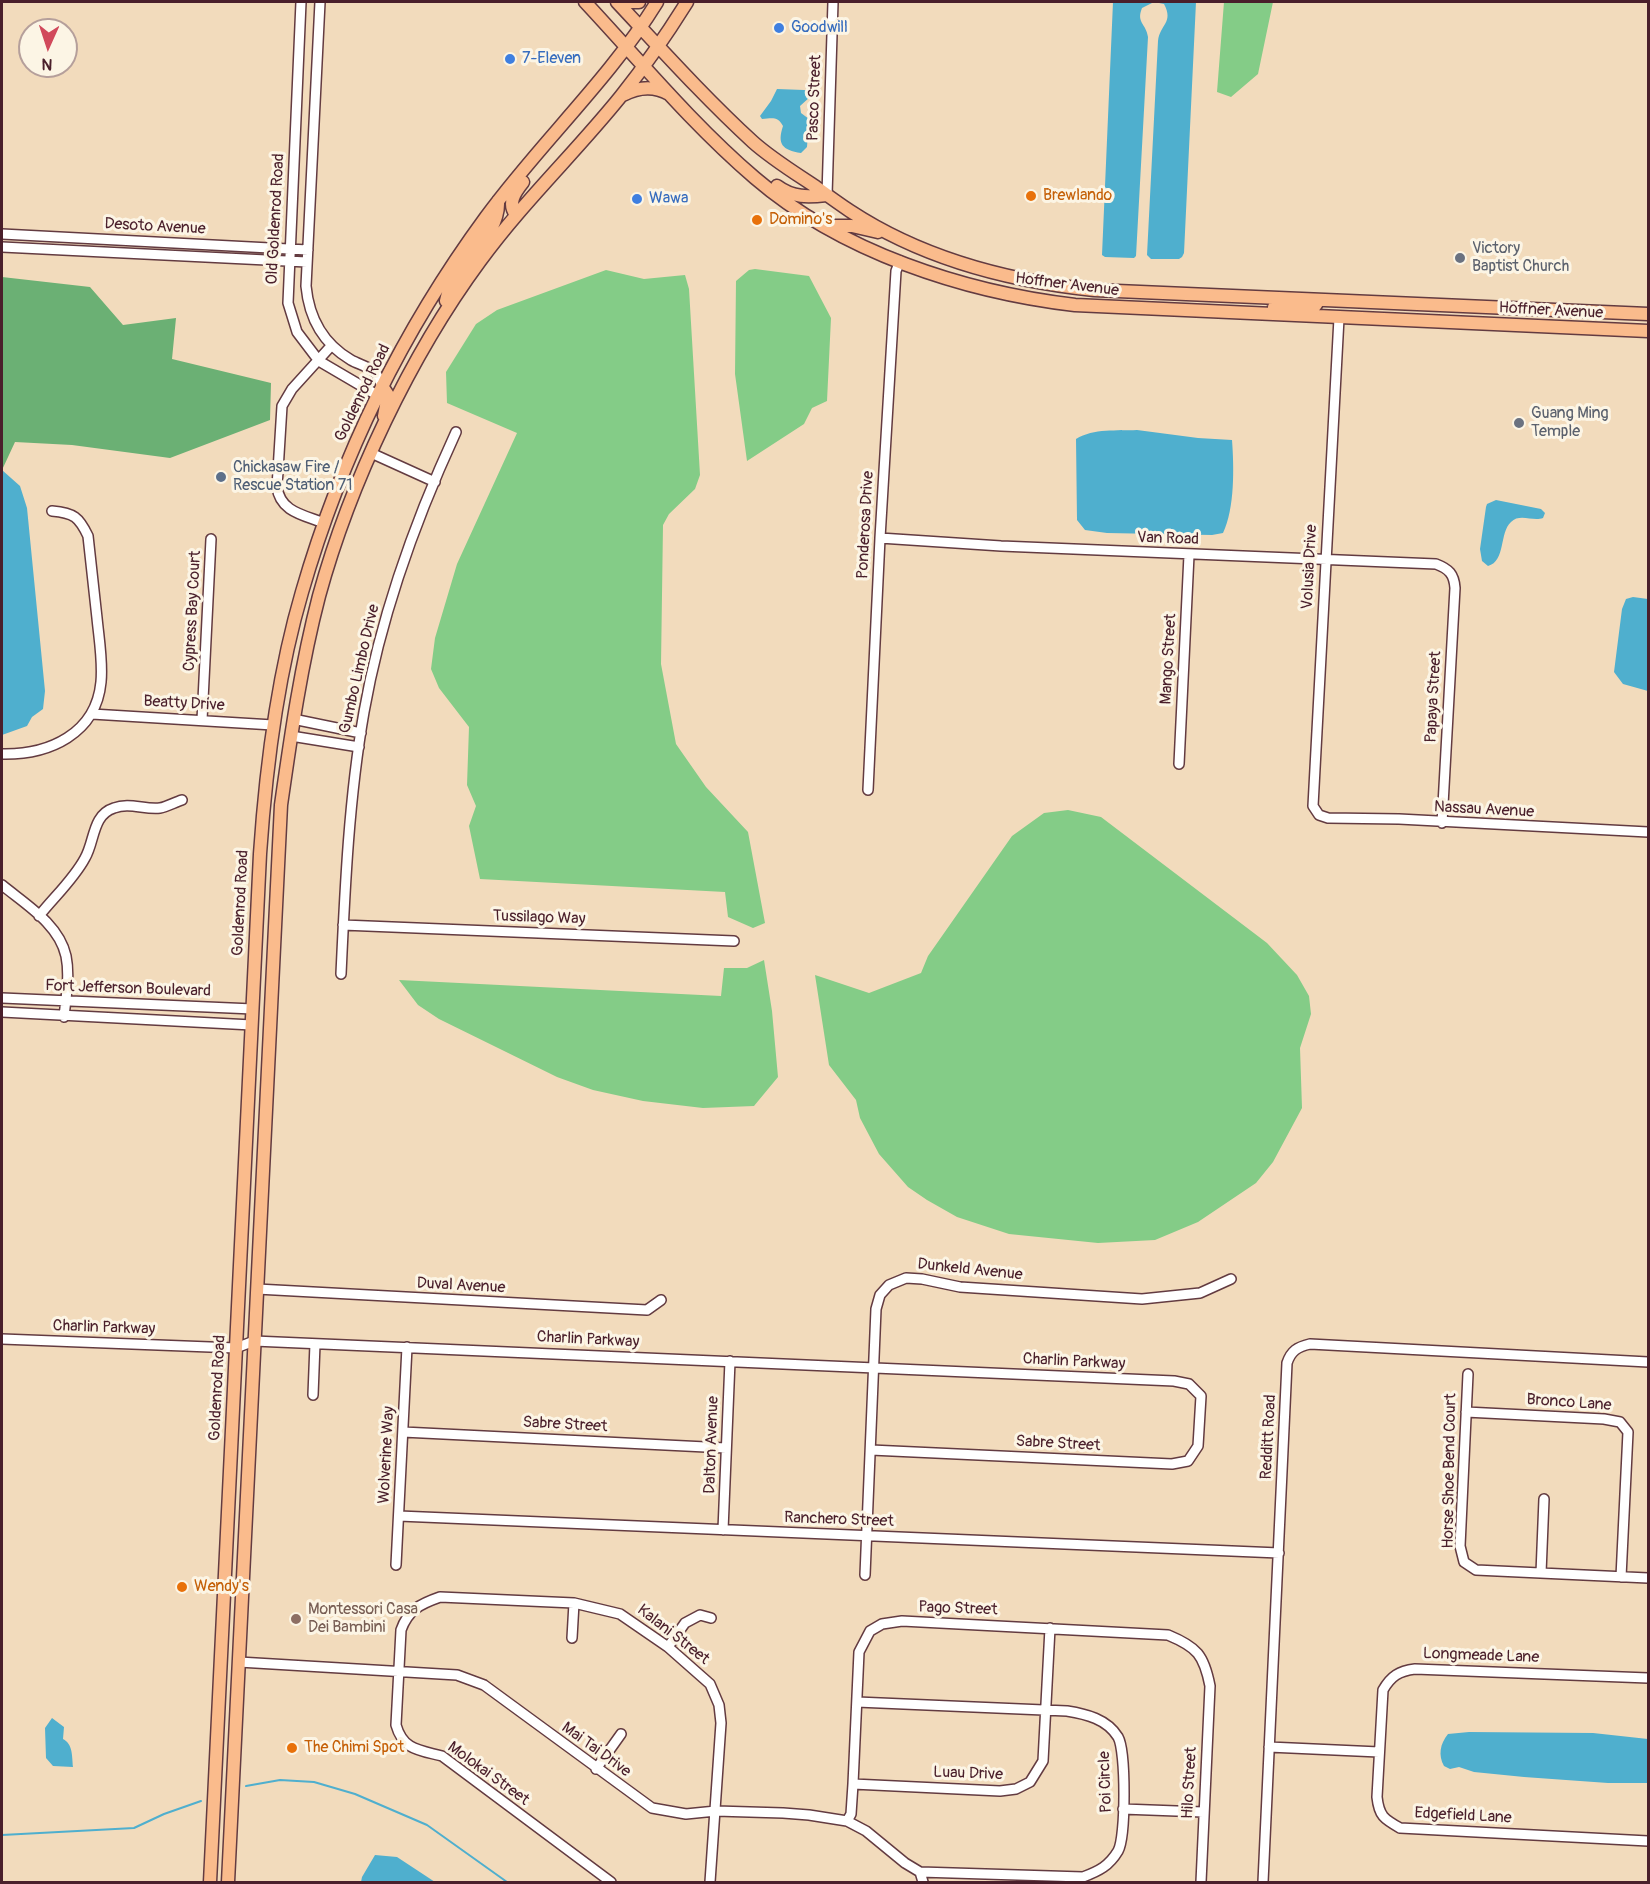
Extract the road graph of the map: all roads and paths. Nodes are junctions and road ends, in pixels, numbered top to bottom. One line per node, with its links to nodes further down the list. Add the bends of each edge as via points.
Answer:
1 (301, 2): 24 (street, Old Goldenrod Road)
2 (320, 2): 25 (street, Old Goldenrod Road)
3 (585, 2): 11 (main road, Hoffner Avenue)
4 (617, 2): 10 (main road, Hoffner Avenue)
5 (630, 2): 6 (main road)
6 (639, 2)
7 (657, 2): 10 (main road, Goldenrod Road)
8 (687, 2): 12 (main road, Goldenrod Road)
9 (833, 2): 18 (street, Pasco Street)
10 (640, 27): 11 (main road, Goldenrod Road); 12 (main road, Hoffner Avenue)
11 (626, 46): 13 (main road, Hoffner Avenue); 16 (main road, Goldenrod Road)
12 (658, 46): 13 (main road, Goldenrod Road); 18 (main road, Hoffner Avenue, via 755,144)
13 (644, 65): 14 (main road, Goldenrod Road); 15 (main road, Hoffner Avenue)
14 (622, 96): 15 (main road, via 644,88 662,90); 20 (main road, Goldenrod Road)
15 (672, 96): 17 (main road, Hoffner Avenue)
16 (563, 124): 19 (main road, Goldenrod Road); 20 (main road, via 551,149 516,190 512,200)
17 (727, 152): 18 (main road, via 740,157 785,192 798,197); 21 (main road, Hoffner Avenue, via 755,178)
18 (827, 195): 26 (main road, Hoffner Avenue, via 882,229)
19 (498, 201): 35 (main road, via 496,221 447,294); 43 (main road, Goldenrod Road, via 455,260)
20 (516, 215): 35 (main road, Goldenrod Road)
21 (826, 226): 26 (main road, via 858,226 924,255); 28 (main road, Hoffner Avenue)
22 (2, 234): 24 (street, Desoto Avenue)
23 (2, 247): 27 (street, Desoto Avenue)
24 (290, 249): 25 (street, Desoto Avenue); 27 (street, Old Goldenrod Road)
25 (308, 250): 29 (street, Old Goldenrod Road)
26 (938, 256): 30 (main road, Hoffner Avenue, via 989,273 1066,287)
27 (289, 261): 29 (street, Desoto Avenue); 42 (street, Old Goldenrod Road, via 288,303 292,317 297,332)
28 (900, 261): 33 (main road, Hoffner Avenue, via 979,288 1044,302); 50 (street, Ponderosa Drive, via 896,271)
29 (307, 262): 41 (street, Old Goldenrod Road, via 311,314)
30 (1319, 300): 31 (main road, Hoffner Avenue); 33 (main road, via 1308,308 1229,306)
31 (1423, 304): 32 (main road, Hoffner Avenue); 36 (main road, via 1410,311 1349,308)
32 (1549, 310): 34 (main road, Hoffner Avenue); 37 (main road, via 1537,316 1509,316)
33 (1214, 313): 36 (main road, Hoffner Avenue)
34 (1648, 314)
35 (442, 316): 44 (main road, Goldenrod Road)
36 (1339, 318): 37 (main road, Hoffner Avenue); 53 (street, Volusia Drive)
37 (1489, 325): 39 (main road, Hoffner Avenue)
38 (1648, 325): 39 (main road, via 1615,326)
39 (1609, 330): 40 (main road, Hoffner Avenue)
40 (1648, 331)
41 (331, 346): 42 (street); 43 (street, Old Goldenrod Road, via 376,373)
42 (319, 361): 43 (street, Old Goldenrod Road); 49 (street, via 292,389 282,406 278,488 282,504 289,510)
43 (379, 391): 44 (main road, via 388,395); 49 (main road, Goldenrod Road)
44 (382, 429): 46 (main road, Goldenrod Road)
45 (456, 432): 47 (street, Gumbo Limbo Drive)
46 (371, 453): 47 (street); 56 (main road, Goldenrod Road, via 320,595)
47 (435, 482): 60 (street, Gumbo Limbo Drive, via 394,590)
48 (52, 511): 55 (street, via 68,513 81,521 88,536 101,659 101,683)
49 (324, 523): 58 (main road, Goldenrod Road, via 302,593)
50 (880, 538): 52 (street, Van Road); 66 (street, Ponderosa Drive)
51 (211, 539): 57 (street, Cypress Bay Court)
52 (1189, 555): 53 (street, Van Road); 65 (street, Mango Street)
53 (1326, 560): 54 (street, Van Road, via 1436,564); 68 (street, Volusia Drive, via 1313,807)
54 (1452, 573): 69 (street, Papaya Street, via 1455,588)
55 (92, 714): 57 (street, Beatty Drive); 64 (street, via 72,736 50,748)
56 (293, 719): 59 (street); 61 (main road, Goldenrod Road)
57 (202, 720): 58 (street, Beatty Drive)
58 (273, 725): 71 (main road, Goldenrod Road)
59 (333, 727): 60 (street); 62 (street)
60 (361, 733): 63 (street, Gumbo Limbo Drive)
61 (291, 736): 62 (street); 82 (main road, Goldenrod Road, via 281,805)
62 (330, 742): 63 (street)
63 (359, 747): 74 (street, Gumbo Limbo Drive)
64 (2, 754)
65 (1179, 764)
66 (868, 790)
67 (182, 800): 73 (street, via 160,808 124,806 107,811 96,825 79,868)
68 (1319, 815): 69 (street, Nassau Avenue)
69 (1442, 823): 70 (street, Nassau Avenue)
70 (1648, 832)
71 (260, 854): 79 (main road, Goldenrod Road); 82 (main road, via 267,884 260,1003)
72 (2, 885): 73 (street)
73 (39, 916): 78 (street, via 63,946 68,972)
74 (343, 925): 75 (street, Tussilago Way); 76 (street, Gumbo Limbo Drive)
75 (734, 941)
76 (341, 974)
77 (2, 998): 78 (street, Fort Jefferson Boulevard)
78 (65, 1001): 79 (street, Fort Jefferson Boulevard); 81 (street)
79 (253, 1009): 83 (main road, Goldenrod Road); 84 (main road, via 264,1023)
80 (2, 1012): 81 (street, Fort Jefferson Boulevard)
81 (64, 1017): 83 (street, Fort Jefferson Boulevard)
82 (270, 1017): 84 (main road, Goldenrod Road)
83 (252, 1025): 92 (main road, Goldenrod Road)
84 (269, 1056): 86 (main road, Goldenrod Road)
85 (1231, 1279): 95 (street, Dunkeld Avenue, via 1200,1293 1142,1299 960,1287 906,1278 880,1295 876,1309)
86 (257, 1289): 87 (street, Duval Avenue, via 647,1310); 89 (main road, Goldenrod Road)
87 (661, 1300)
88 (2, 1339): 92 (street, Charlin Parkway)
89 (254, 1341): 90 (street, Charlin Parkway); 92 (street, Charlin Parkway); 120 (main road, Goldenrod Road)
90 (315, 1344): 91 (street, Charlin Parkway); 97 (street)
91 (407, 1347): 93 (street, Charlin Parkway); 99 (street, Wolverine Way)
92 (236, 1348): 109 (main road, Goldenrod Road)
93 (730, 1361): 95 (street, Charlin Parkway); 100 (street, Dalton Avenue)
94 (1648, 1362): 107 (street, Redditt Road, via 1310,1344 1295,1349 1287,1363)
95 (875, 1368): 101 (street, Dunkeld Avenue); 102 (street, Charlin Parkway, via 1189,1384 1201,1396 1198,1446 1188,1461)
96 (1468, 1374): 98 (street, Horse Shoe Bend Court)
97 (313, 1395)
98 (1466, 1412): 110 (street, Horse Shoe Bend Court, via 1460,1546 1464,1562 1476,1570); 112 (street, Bronco Lane, via 1620,1422 1628,1432)
99 (403, 1432): 100 (street, Sabre Street); 104 (street, Wolverine Way)
100 (726, 1448): 105 (street, Dalton Avenue)
101 (871, 1450): 102 (street, Sabre Street); 106 (street, Dunkeld Avenue)
102 (1172, 1464)
103 (1544, 1499): 110 (street)
104 (399, 1516): 105 (street, Ranchero Street); 108 (street, Wolverine Way)
105 (723, 1530): 106 (street, Ranchero Street)
106 (867, 1536): 107 (street, Ranchero Street); 111 (street, Dunkeld Avenue)
107 (1279, 1553): 128 (street, Redditt Road)
108 (396, 1565)
109 (225, 1573): 119 (main road, Goldenrod Road); 120 (main road, via 232,1583 228,1644)
110 (1541, 1573): 112 (street, Horse Shoe Bend Court)
111 (865, 1575)
112 (1621, 1577): 113 (street, Horse Shoe Bend Court)
113 (1648, 1578)
114 (574, 1603): 117 (street); 118 (street, Kalani Street, via 620,1614); 121 (street, Kalani Street, via 440,1597 419,1604 405,1618 401,1630)
115 (711, 1618): 118 (street, via 700,1615 685,1623)
116 (1050, 1628): 123 (street, Pago Street, via 1168,1635 1189,1643 1206,1664); 124 (street, Pago Street, via 902,1621 882,1624 870,1632 859,1652); 125 (street, Luau Drive)
117 (572, 1638)
118 (668, 1647): 133 (street, Kalani Street, via 710,1684 718,1705 721,1723)
119 (221, 1660): 127 (main road, via 231,1687 230,1740); 138 (main road, Goldenrod Road)
120 (239, 1662): 121 (street, Mai Tai Drive); 127 (main road, Goldenrod Road)
121 (400, 1671): 130 (street, Mai Tai Drive, via 457,1675 484,1685); 140 (street, Molokai Street, via 396,1725 399,1738 410,1747 442,1756)
122 (1648, 1678): 129 (street, Longmeade Lane, via 1415,1668 1401,1671 1383,1690)
123 (1210, 1686): 134 (street, Hilo Street)
124 (857, 1702): 125 (street, Poi Circle); 131 (street, Pago Street)
125 (1045, 1710): 131 (street, Luau Drive, via 1043,1761 1029,1782 1016,1790); 132 (street, Poi Circle, via 1086,1714 1107,1724 1119,1738 1124,1760)
126 (621, 1734): 130 (street)
127 (234, 1743): 139 (main road, Goldenrod Road)
128 (1269, 1747): 129 (street); 144 (street, Redditt Road)
129 (1379, 1752): 136 (street, Edgefield Lane, via 1378,1811 1400,1828)
130 (597, 1769): 133 (street, Mai Tai Drive, via 652,1808 686,1814)
131 (853, 1785): 135 (street, Pago Street)
132 (1124, 1809): 134 (street); 137 (street, Poi Circle, via 1120,1848 1102,1870 1083,1877)
133 (716, 1810): 135 (street, Mai Tai Drive); 141 (street)
134 (1203, 1812): 143 (street, Hilo Street)
135 (847, 1821): 137 (street, Mai Tai Drive)
136 (1648, 1841)
137 (920, 1872): 142 (street)
138 (210, 1882)
139 (228, 1882)
140 (611, 1882)
141 (711, 1882)
142 (923, 1882)
143 (1201, 1882)
144 (1263, 1882)

